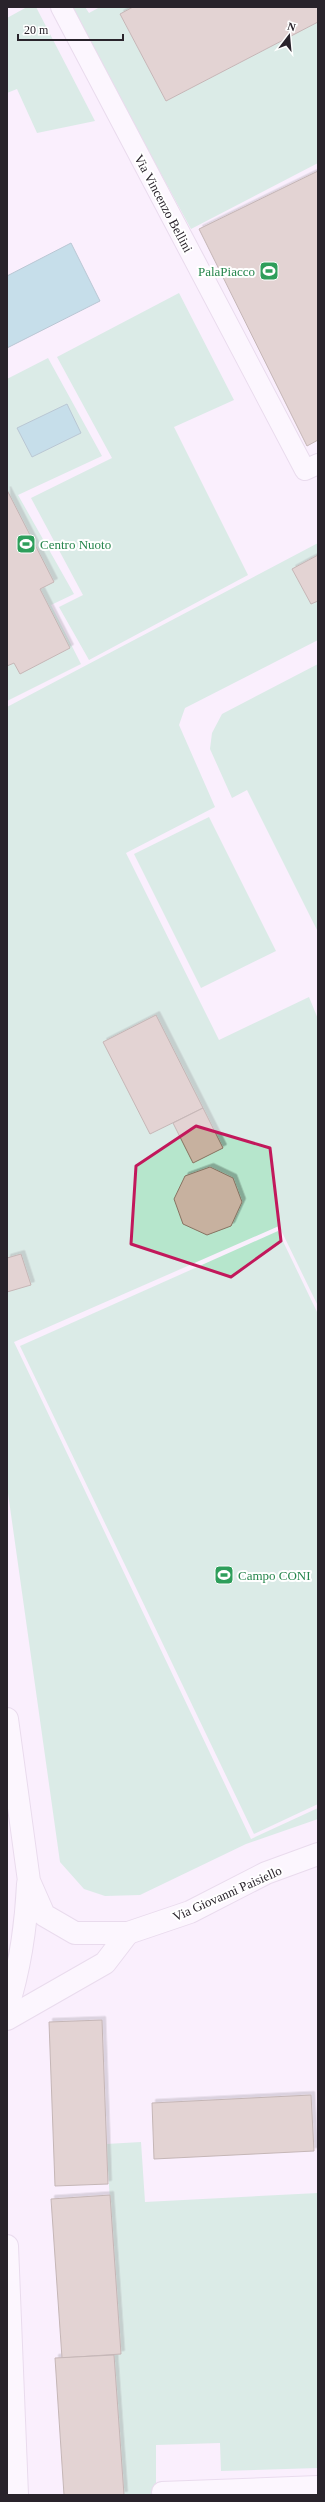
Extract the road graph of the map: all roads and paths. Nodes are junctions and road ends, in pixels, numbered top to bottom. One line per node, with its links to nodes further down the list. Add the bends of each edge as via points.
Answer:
1 (61, 7): 2 (lane, Via Vincenzo Bellini, via 305,470)
2 (318, 464)
3 (7, 1720): 5 (street)
4 (318, 1854): 6 (street, Via Giovanni Paisiello, via 266,1873 190,1912)
5 (29, 1881): 6 (street, Via Giovanni Paisiello, via 44,1915 75,1933); 7 (street, via 22,1952)
6 (128, 1933): 8 (street, via 104,1963)
7 (7, 2009)
8 (7, 2019)
9 (7, 2246): 12 (street)
10 (318, 2486): 11 (lane)
11 (162, 2492)
12 (17, 2495)

